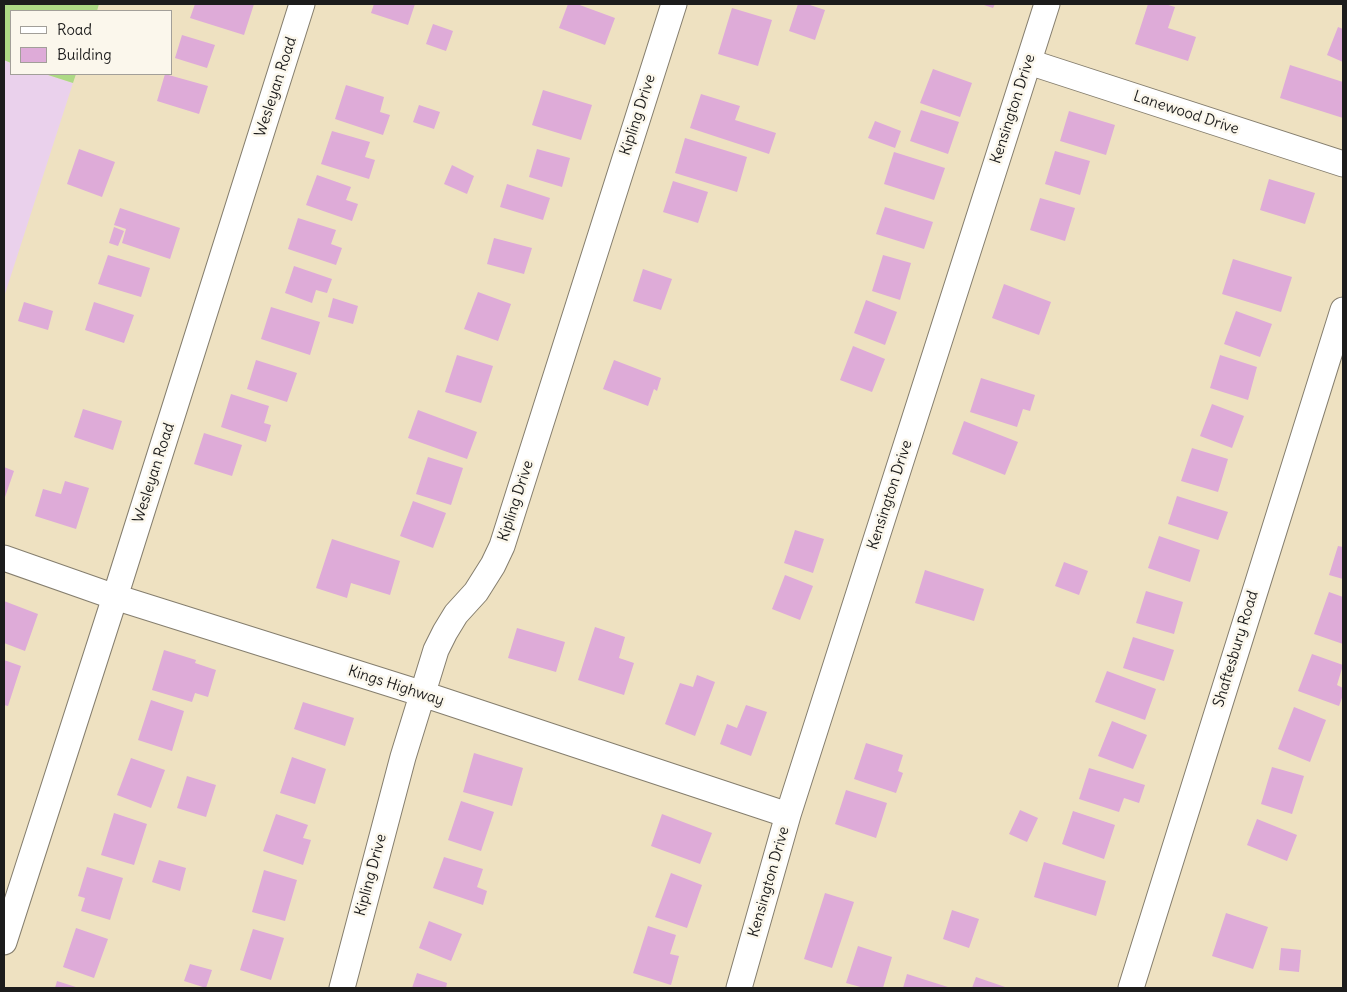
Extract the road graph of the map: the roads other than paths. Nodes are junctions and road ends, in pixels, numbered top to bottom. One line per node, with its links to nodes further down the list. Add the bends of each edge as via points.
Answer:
1 (302, 4): 8 (street, Wesleyan Road)
2 (674, 4): 9 (street, Kipling Drive, via 502,546 476,592 445,632)
3 (1047, 4): 4 (street, Kensington Drive)
4 (1028, 62): 5 (street, Lanewood Drive); 10 (street, Kensington Drive)
5 (1343, 164)
6 (1343, 310): 14 (street, Shaftesbury Road)
7 (4, 558): 8 (street, Kings Highway)
8 (115, 597): 9 (street, Kings Highway); 11 (street, Wesleyan Road)
9 (423, 694): 10 (street, Kings Highway); 12 (street, Kipling Drive, via 403,757)
10 (788, 815): 13 (street, Kensington Drive)
11 (4, 942)
12 (342, 988)
13 (739, 988)
14 (1131, 988)

